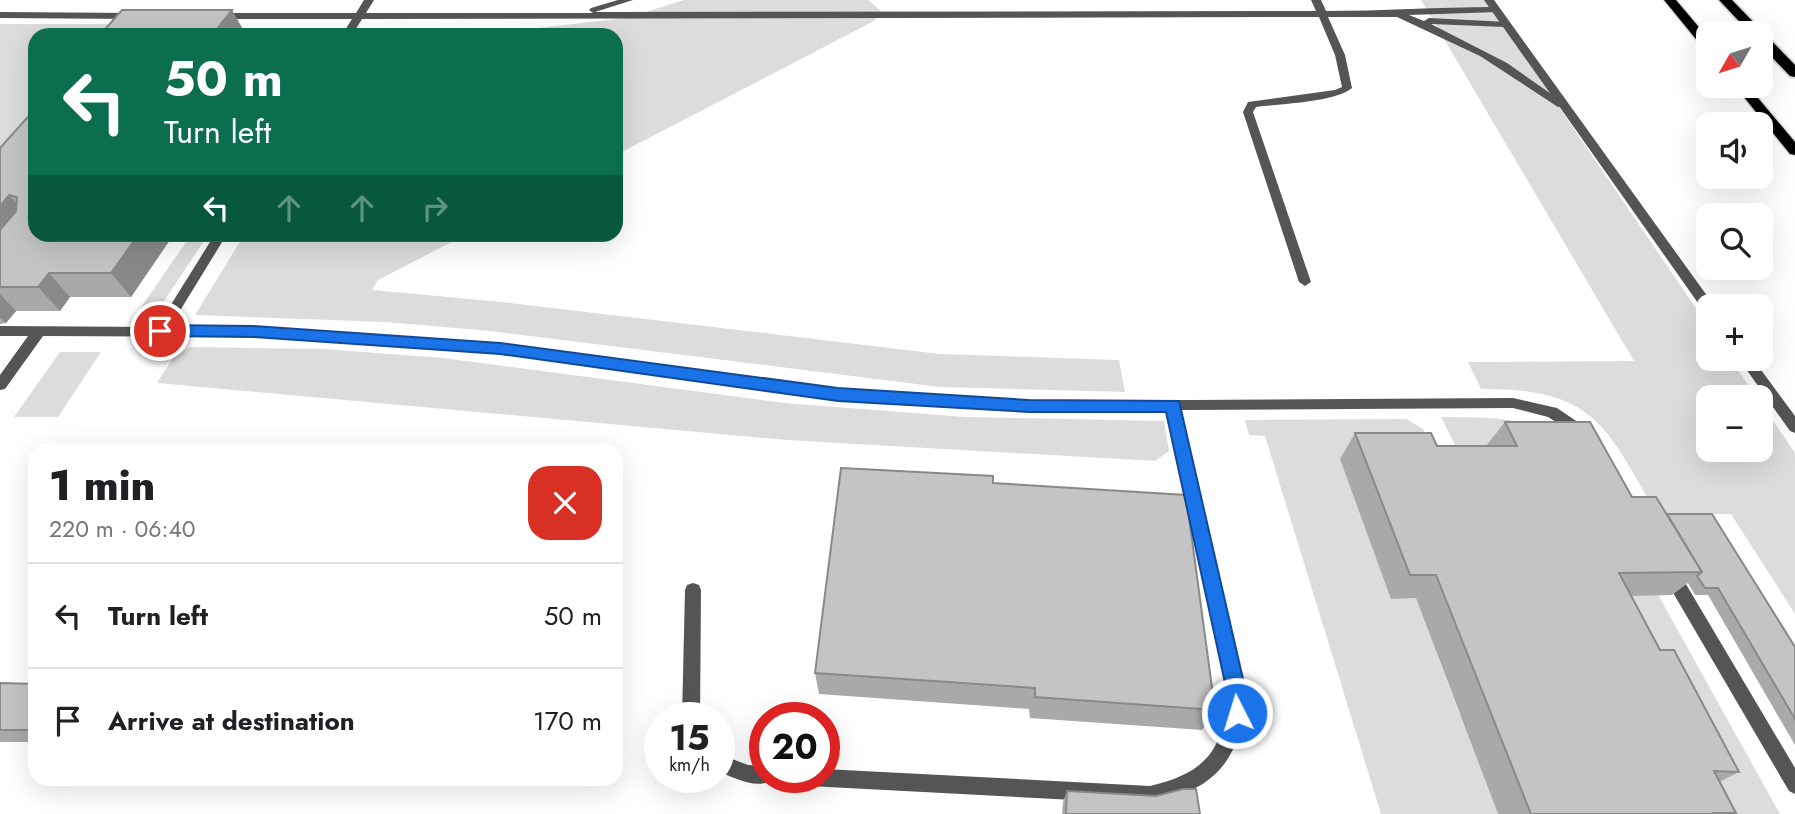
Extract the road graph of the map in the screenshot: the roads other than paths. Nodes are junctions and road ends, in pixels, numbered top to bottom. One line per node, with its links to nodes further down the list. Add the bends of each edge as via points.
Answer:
1 (369, 0): 14 (street)
2 (628, 0): 11 (street)
3 (1316, 0): 8 (street)
4 (1428, 0): 9 (street)
5 (1670, 0): 18 (main road)
6 (1725, 0): 15 (highway)
7 (1492, 5): 9 (street); 16 (street)
8 (1322, 13): 9 (street); 11 (street); 25 (street, via 1340,55 1347,88 1260,102 1248,111)
9 (1397, 13): 16 (street, via 1427,21); 22 (street, via 1492,56)
10 (0, 15): 12 (street)
11 (572, 15): 14 (street)
12 (152, 16)
13 (207, 16): 14 (street)
14 (359, 16): 17 (street)
15 (1745, 21)
16 (1505, 23): 22 (street)
17 (351, 28)
18 (1696, 31)
19 (1773, 50): 20 (highway)
20 (1795, 73)
21 (1751, 98): 23 (main road)
22 (1562, 105): 26 (street)
23 (1795, 151)
24 (216, 242): 29 (street)
25 (1305, 282)
26 (1699, 294)
27 (0, 331): 28 (street)
28 (39, 331): 29 (street); 31 (street)
29 (160, 331): 32 (street, via 253,332 500,348 838,394 1029,406)
30 (1755, 371): 33 (street)
31 (0, 385)
32 (1173, 406): 34 (street, via 1513,403 1552,412); 38 (street, via 1237,692 1233,734 1224,754 1182,787 1150,795)
33 (1795, 427)
34 (1592, 439)
35 (1662, 559): 39 (street)
36 (694, 590): 37 (street)
37 (691, 702)
38 (840, 779)
39 (1795, 785)

